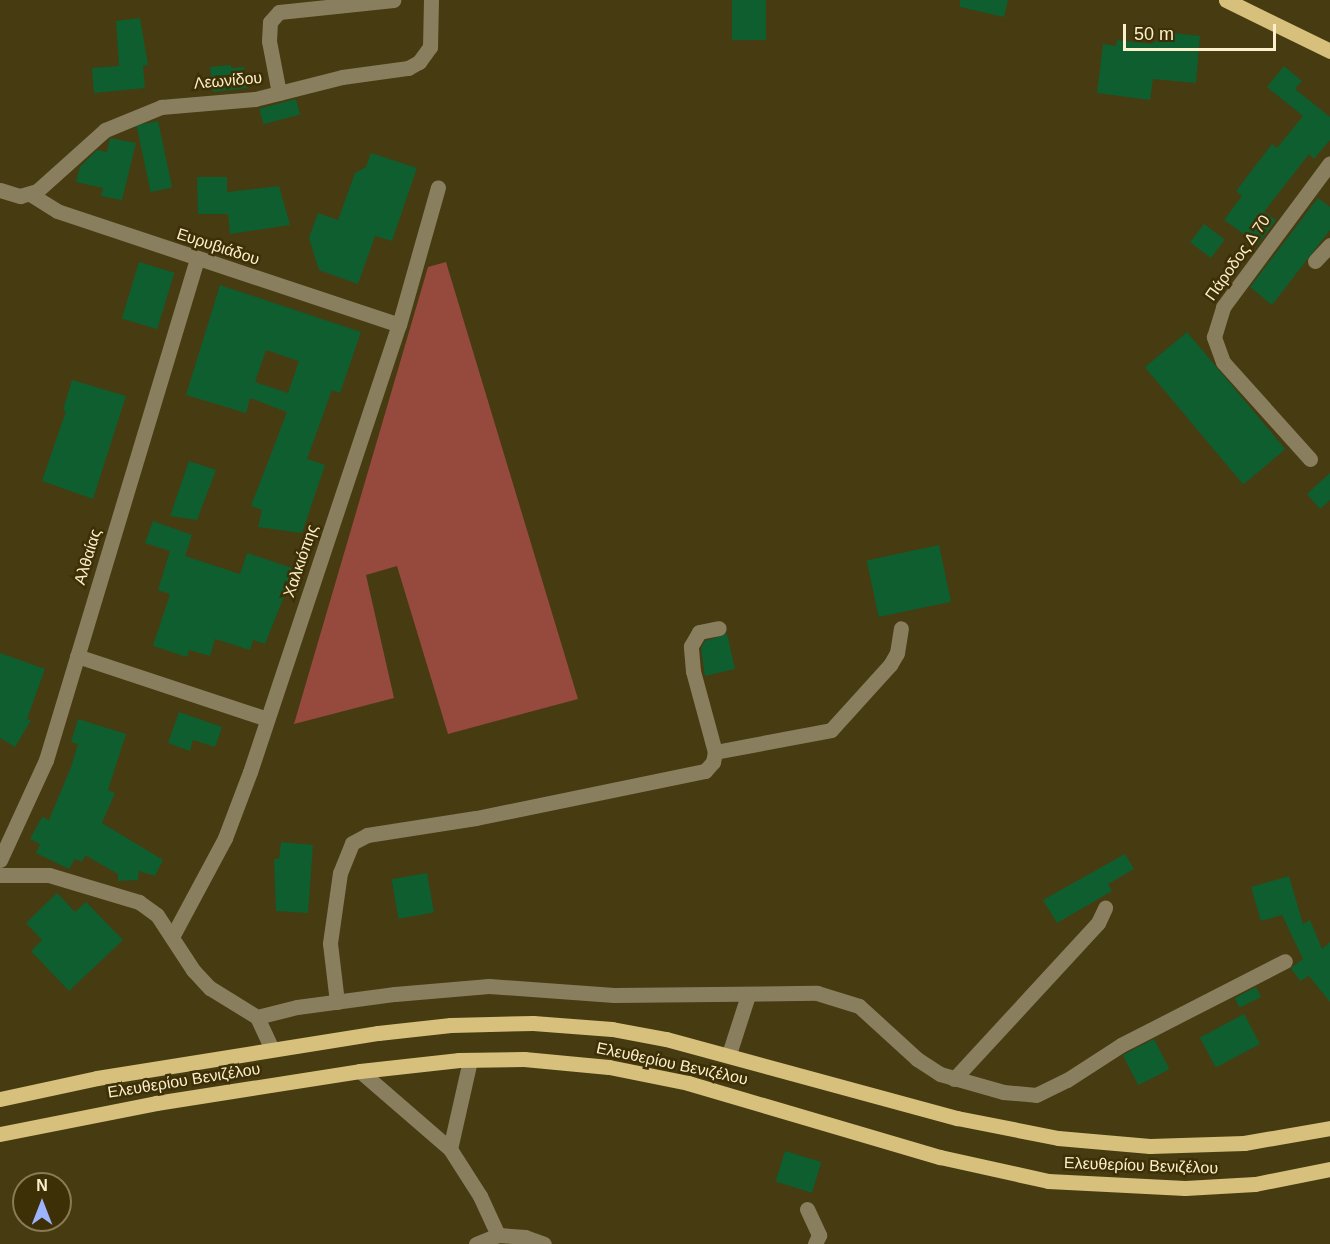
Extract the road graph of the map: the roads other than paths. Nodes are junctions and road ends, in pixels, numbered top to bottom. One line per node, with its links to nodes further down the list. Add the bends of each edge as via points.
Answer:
1 (393, 0): 5 (street, via 279,12 270,22 269,41)
2 (431, 0): 5 (street, Λεωνίδου, via 430,47 414,66 342,77)
3 (1226, 0): 4 (main road)
4 (1330, 51)
5 (279, 93): 9 (street, Λεωνίδου, via 174,105 133,117 99,135 54,180)
6 (1330, 163): 14 (street, Πάροδος Δ 70, via 1223,307 1214,337 1218,354 1231,373)
7 (438, 187): 13 (street, Χαλκιόπης)
8 (0, 190): 9 (street)
9 (30, 194): 11 (street, Ευρυβιάδου, via 57,212)
10 (1330, 245): 12 (street)
11 (197, 259): 13 (street, Ευρυβιάδου); 17 (street, Αλθαίας)
12 (1315, 261)
13 (399, 325): 18 (street, Χαλκιόπης)
14 (1310, 459)
15 (719, 627): 19 (street, via 696,634 691,653)
16 (901, 628): 19 (street, via 897,653 890,666 831,730)
17 (77, 656): 18 (street); 20 (street, Αλθαίας, via 39,780)
18 (267, 719): 23 (street, Χαλκιόπης, via 232,820)
19 (715, 752): 26 (street, via 710,766 688,777 356,840 342,862 330,942)
20 (0, 860)
21 (0, 875): 23 (street, via 49,875 139,902 157,915)
22 (1105, 908): 32 (street, via 1098,923)
23 (172, 937): 27 (street, via 210,988)
24 (1285, 961): 32 (street, via 1121,1045 1043,1094 1003,1092)
25 (748, 995): 26 (street, via 614,995 489,986); 29 (street); 32 (street, via 817,993 839,998 868,1012 917,1059)
26 (337, 1002): 27 (street)
27 (257, 1017): 28 (street)
28 (272, 1049): 29 (main road, Ελευθερίου Βενιζέλου, via 423,1027 516,1022 612,1029); 33 (main road, Ελευθερίου Βενιζέλου, via 97,1078)
29 (729, 1054): 34 (main road, Ελευθερίου Βενιζέλου, via 957,1118 1058,1138 1150,1146 1244,1143)
30 (470, 1060): 31 (main road, Ελευθερίου Βενιζέλου); 36 (street); 37 (main road, Ελευθερίου Βενιζέλου, via 576,1063 664,1077 940,1157 1048,1180 1185,1188 1255,1184)
31 (360, 1071): 35 (main road, Ελευθερίου Βενιζέλου, via 156,1102); 36 (street)
32 (954, 1080)
33 (0, 1099)
34 (1330, 1128)
35 (0, 1134)
36 (450, 1149): 39 (street, via 480,1196)
37 (1330, 1169)
38 (807, 1209): 42 (street, via 819,1235)
39 (498, 1235): 40 (street); 41 (street, via 525,1237)
40 (476, 1244)
41 (544, 1244)
42 (815, 1244)

